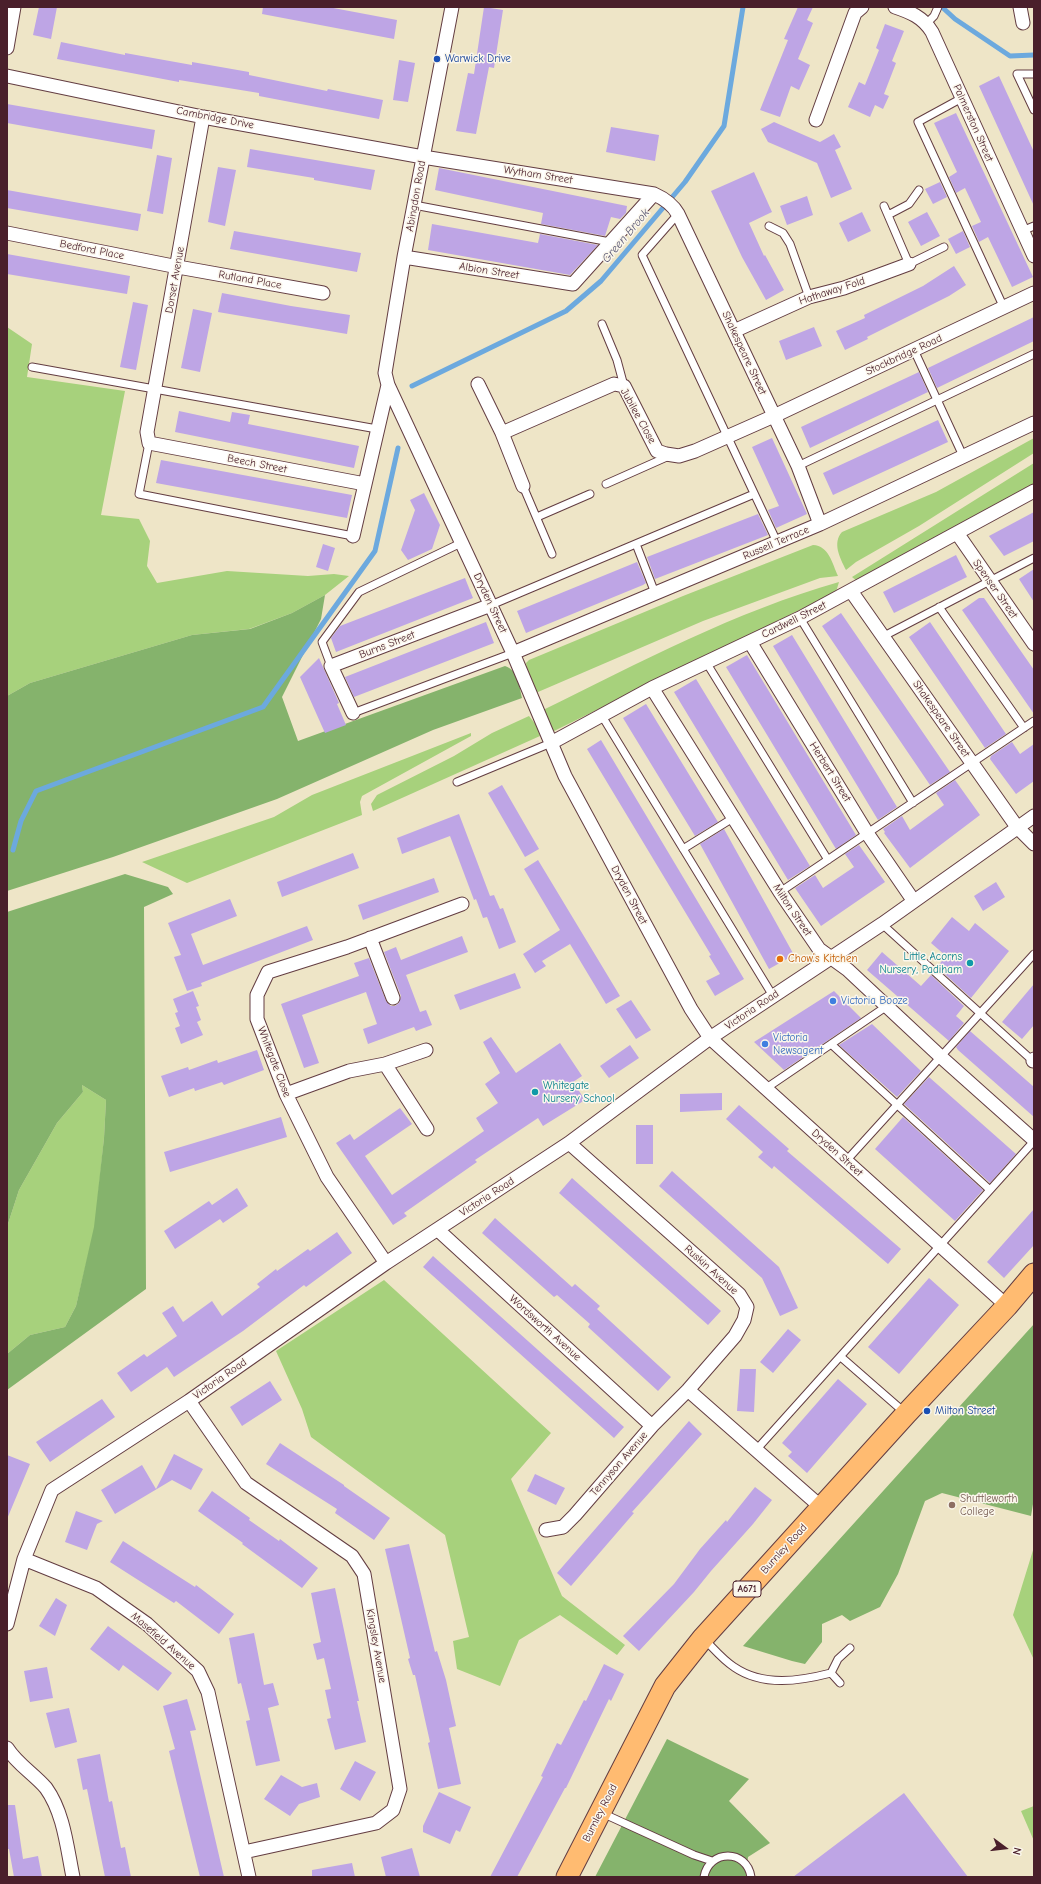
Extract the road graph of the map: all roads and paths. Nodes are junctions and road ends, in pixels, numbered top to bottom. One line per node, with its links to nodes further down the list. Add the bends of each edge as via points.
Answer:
1 (14, 7): 9 (street)
2 (452, 7): 16 (street, Abingdon Road)
3 (862, 7): 15 (street, via 855,13)
4 (894, 7): 7 (street)
5 (938, 7): 7 (lane)
6 (1020, 7): 8 (street)
7 (930, 19): 12 (street, Palmerston Street)
8 (1022, 23)
9 (7, 48)
10 (1034, 74): 13 (lane, via 1017,74)
11 (7, 76): 14 (street, Cambridge Drive)
12 (962, 98): 24 (street, Palmerston Street); 35 (lane, via 918,122)
13 (1034, 110)
14 (203, 117): 16 (street, Cambridge Drive); 31 (street, Dorset Avenue)
15 (816, 120)
16 (423, 157): 18 (street, Wytham Street); 19 (street, Abingdon Road)
17 (918, 190): 22 (lane, via 908,204)
18 (657, 196): 21 (street, Shakespeare Street); 26 (street)
19 (414, 206): 26 (lane); 29 (street, Abingdon Road)
20 (884, 206): 22 (lane)
21 (677, 212): 37 (street, Shakespeare Street); 50 (lane, via 642,255)
22 (888, 215): 30 (lane)
23 (769, 226): 34 (lane, via 783,233 790,244)
24 (1028, 229): 28 (street, Palmerston Street)
25 (7, 233): 31 (street, Bedford Place)
26 (610, 242): 29 (street, Albion Street, via 573,284)
27 (944, 247): 30 (lane)
28 (1034, 256)
29 (404, 257): 42 (street, Abingdon Road, via 385,373)
30 (909, 264): 34 (street, Hathaway Fold, via 844,288)
31 (178, 267): 32 (street, Rutland Place); 44 (street, Dorset Avenue)
32 (323, 293)
33 (1034, 293): 35 (street, Stockbridge Road)
34 (809, 296): 37 (street, Hathaway Fold)
35 (1004, 308): 38 (street, Stockbridge Road)
36 (602, 324): 43 (lane, via 617,360)
37 (734, 331): 46 (street, Shakespeare Street)
38 (914, 350): 45 (lane); 46 (street, Stockbridge Road)
39 (1034, 354): 45 (lane)
40 (32, 367): 44 (lane)
41 (478, 384): 49 (street)
42 (388, 386): 48 (street); 65 (street, Dryden Street)
43 (624, 386): 49 (street, Jubilee Close, via 614,384); 52 (street, Jubilee Close, via 657,451)
44 (155, 389): 48 (lane); 51 (street, Dorset Avenue, via 146,434)
45 (938, 400): 53 (lane); 54 (lane)
46 (774, 416): 50 (street); 54 (street, Shakespeare Street)
47 (1034, 423): 53 (street, Russell Terrace)
48 (377, 429): 55 (street)
49 (502, 433): 57 (street)
50 (728, 436): 52 (street, via 695,451 679,456); 60 (lane)
51 (149, 443): 55 (street, Beech Street); 64 (lane, via 139,494)
52 (670, 455): 56 (lane)
53 (964, 458): 62 (street, Russell Terrace)
54 (798, 466): 62 (street, Shakespeare Street)
55 (365, 484): 64 (street)
56 (606, 484)
57 (523, 486): 61 (lane)
58 (1034, 491): 63 (street, Cardwell Street)
59 (590, 494): 61 (lane)
60 (754, 494): 66 (lane); 67 (lane)
61 (537, 517): 68 (lane)
62 (820, 524): 66 (street, Russell Terrace)
63 (957, 533): 70 (street, Spenser Street); 71 (street, Cardwell Street)
64 (353, 536)
65 (461, 542): 73 (street, Dryden Street); 81 (lane, via 359,592 322,642)
66 (777, 542): 72 (street, Russell Terrace)
67 (636, 544): 72 (lane); 73 (lane)
68 (552, 554)
69 (1034, 558): 70 (lane)
70 (989, 582): 74 (lane); 78 (street, Spenser Street)
71 (851, 591): 75 (street, Cardwell Street); 76 (street, Shakespeare Street)
72 (655, 593): 79 (street, Russell Terrace)
73 (491, 605): 79 (street, Dryden Street); 81 (street, Burns Street)
74 (940, 607): 76 (lane); 86 (lane)
75 (800, 618): 77 (street, Cardwell Street); 90 (lane)
76 (884, 636): 88 (street, Shakespeare Street)
77 (750, 642): 80 (street, Cardwell Street); 94 (street, Herbert Street)
78 (1034, 644)
79 (513, 653): 83 (lane); 87 (street, Dryden Street)
80 (706, 662): 82 (street, Cardwell Street); 97 (lane)
81 (331, 666): 83 (street)
82 (652, 688): 84 (street, Cardwell Street); 92 (street, Milton Street)
83 (353, 713)
84 (602, 716): 87 (street, Cardwell Street); 96 (lane)
85 (1034, 721): 86 (lane)
86 (1024, 728): 88 (lane)
87 (551, 743): 89 (lane); 109 (street, Dryden Street, via 565,776 691,1009)
88 (972, 764): 90 (lane); 93 (street, Shakespeare Street)
89 (457, 782)
90 (914, 803): 94 (lane)
91 (1034, 816): 93 (street, Victoria Road)
92 (733, 818): 96 (lane); 98 (street, Milton Street)
93 (1018, 827): 95 (street, Shakespeare Street); 99 (street, Victoria Road)
94 (867, 833): 97 (lane); 99 (street, Herbert Street)
95 (1034, 844)
96 (683, 849): 105 (lane)
97 (828, 860): 98 (lane)
98 (780, 892): 104 (street, Milton Street, via 819,949)
99 (913, 900): 101 (street, Victoria Road)
100 (462, 904): 102 (street, Whitegate Close)
101 (882, 924): 104 (street, Victoria Road); 108 (lane)
102 (370, 938): 106 (street); 116 (street, Whitegate Close, via 268,972 257,995 257,1019)
103 (1034, 954): 108 (lane)
104 (831, 958): 105 (street, Victoria Road); 107 (street, Milton Street)
105 (773, 996): 109 (street, Victoria Road)
106 (393, 998)
107 (887, 1006): 110 (lane); 112 (street, Milton Street)
108 (980, 1013): 112 (lane); 113 (lane)
109 (710, 1038): 115 (street, Dryden Street); 120 (street, Victoria Road)
110 (831, 1044): 115 (lane); 117 (lane)
111 (426, 1050): 114 (street)
112 (941, 1058): 117 (lane); 119 (street, Milton Street)
113 (1034, 1061)
114 (385, 1064): 116 (street, via 349,1070); 118 (street)
115 (765, 1088): 121 (street, Dryden Street)
116 (286, 1094): 125 (street, Whitegate Close, via 327,1177)
117 (897, 1106): 121 (lane); 122 (lane)
118 (428, 1129)
119 (1034, 1140): 122 (lane)
120 (569, 1143): 123 (street, Victoria Road); 129 (street, Ruskin Avenue, via 739,1294 747,1307 744,1320 735,1336)
121 (846, 1161): 124 (street, Dryden Street)
122 (990, 1190): 124 (lane)
123 (438, 1230): 125 (street, Victoria Road); 132 (street, Wordsworth Avenue)
124 (940, 1247): 127 (street, Dryden Street); 128 (lane)
125 (386, 1263): 130 (street, Victoria Road)
126 (1034, 1274): 127 (main road, Burnley Road / A671)
127 (1007, 1306): 131 (main road, Burnley Road / A671)
128 (841, 1357): 131 (lane); 133 (lane)
129 (688, 1390): 132 (street, Tennyson Avenue); 133 (street)
130 (189, 1401): 136 (street, Victoria Road, via 52,1490); 144 (street, Kingsley Avenue, via 246,1483 352,1556 364,1574 400,1789 393,1810 376,1823)
131 (906, 1414): 134 (main road, Burnley Road / A671)
132 (652, 1426): 135 (street, Tennyson Avenue, via 575,1515 562,1527)
133 (757, 1450): 134 (street)
134 (822, 1507): 138 (main road, Burnley Road / A671)
135 (546, 1530)
136 (24, 1559): 137 (street, Victoria Road); 144 (street, Masefield Avenue, via 96,1588 147,1624 198,1671 208,1692)
137 (7, 1624)
138 (703, 1638): 140 (lane, via 735,1668 768,1680 790,1682); 143 (main road, Burnley Road / A671, via 665,1686)
139 (850, 1648): 140 (lane, via 838,1659)
140 (831, 1673): 141 (lane)
141 (840, 1683)
142 (7, 1748): 146 (street, via 46,1788 59,1812)
143 (600, 1812): 145 (lane); 148 (main road, Burnley Road / A671)
144 (244, 1852): 147 (street, Masefield Avenue)
145 (712, 1861): 149 (lane); 150 (lane, via 721,1856 736,1856 748,1866)
146 (73, 1877)
147 (249, 1877)
148 (567, 1877)
149 (704, 1877)
150 (751, 1877)

